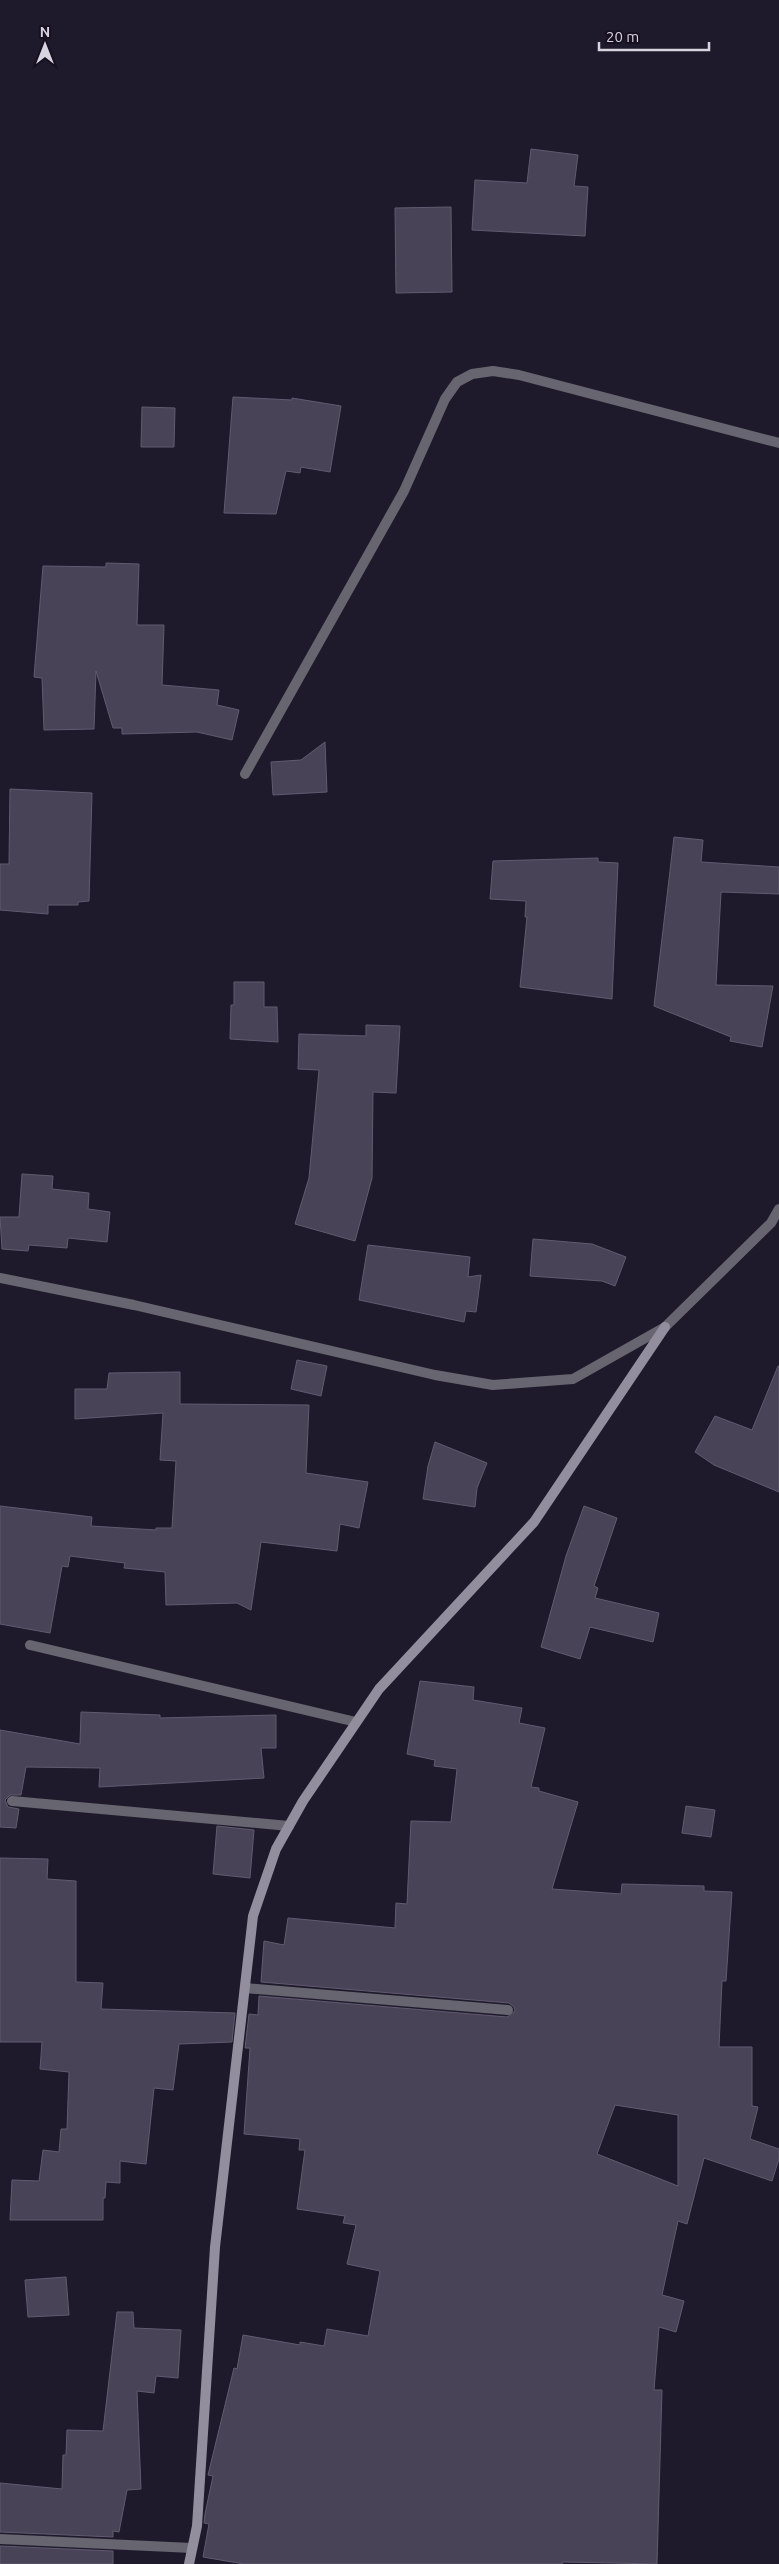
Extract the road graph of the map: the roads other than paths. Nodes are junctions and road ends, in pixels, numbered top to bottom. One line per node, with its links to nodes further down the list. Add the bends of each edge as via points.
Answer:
1 (779, 443): 2 (street, via 519,375 493,371 472,374 457,382 445,399 404,491)
2 (245, 774)
3 (779, 1209): 5 (street, via 770,1223)
4 (0, 1278): 5 (street, via 493,1385 573,1378)
5 (665, 1327): 7 (street, via 534,1522 379,1689)
6 (30, 1644): 7 (street)
7 (356, 1722): 9 (street, via 302,1801)
8 (12, 1801): 9 (street)
9 (289, 1826): 10 (street, via 276,1849 254,1916)
10 (245, 1988): 11 (street); 13 (street, via 215,2248 197,2526)
11 (508, 2010)
12 (0, 2539): 13 (street)
13 (192, 2548): 14 (street)
14 (189, 2564)

